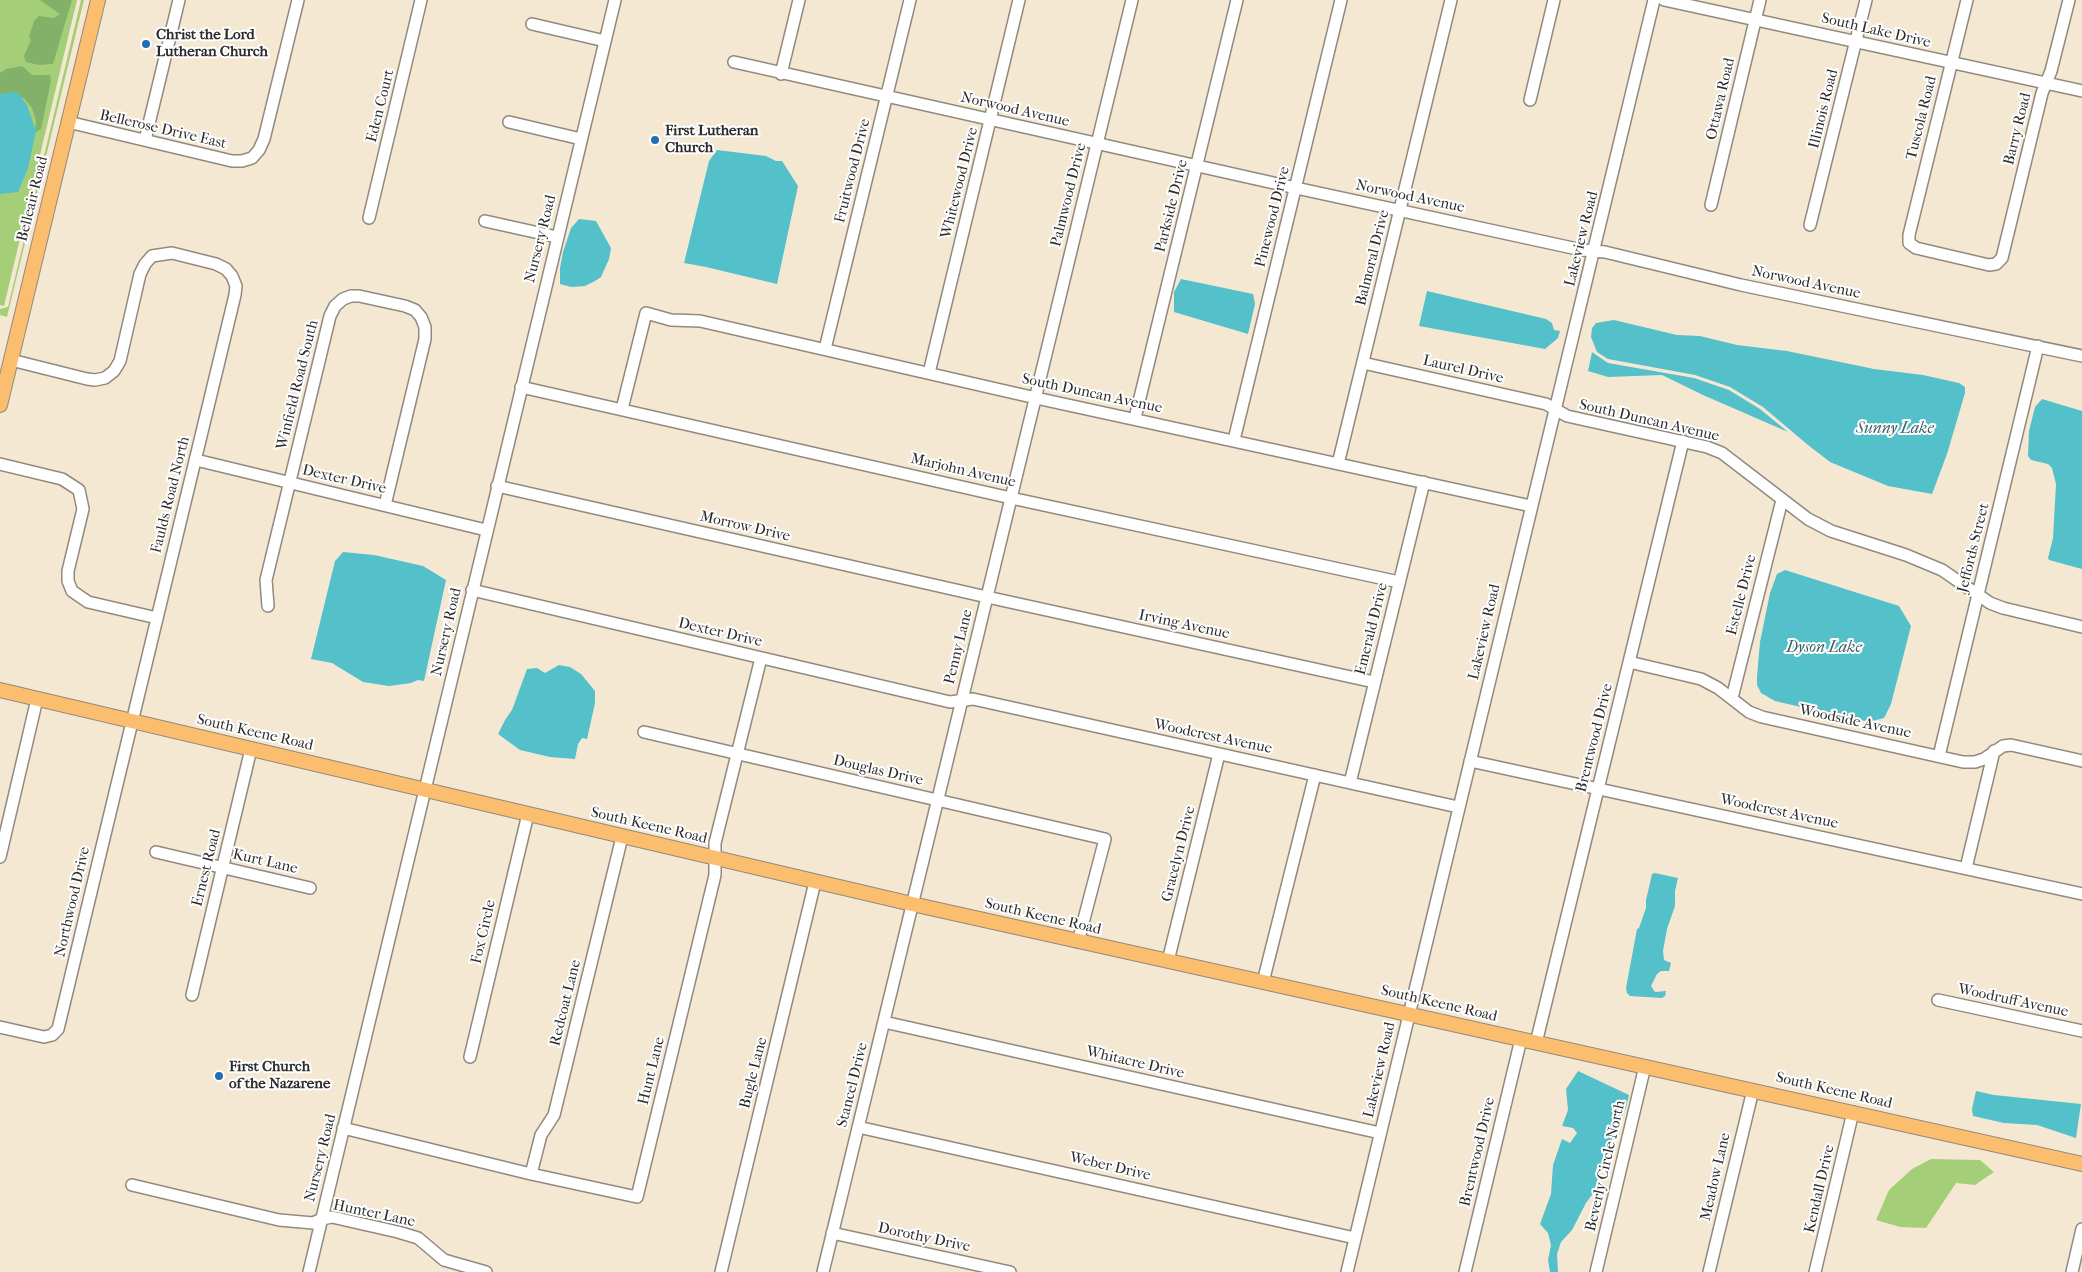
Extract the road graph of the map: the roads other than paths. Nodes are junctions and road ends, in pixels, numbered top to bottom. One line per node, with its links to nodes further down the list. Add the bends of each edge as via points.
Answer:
1 (98, 0): 32 (main road, Belleair Road)
2 (179, 0): 35 (street)
3 (298, 0): 35 (street, Bellerose Drive East, via 264,139 252,158 232,161)
4 (421, 0): 41 (street, Eden Court)
5 (615, 0): 22 (street, Nursery Road)
6 (799, 0): 26 (street)
7 (910, 0): 29 (street, Fruitwood Drive)
8 (1019, 0): 31 (street, Whitewood Drive)
9 (1132, 0): 36 (street, Palmwood Drive)
10 (1237, 0): 37 (street, Parkside Drive)
11 (1341, 0): 38 (street, Pinewood Drive)
12 (1451, 0): 40 (street, Balmoral Drive)
13 (1554, 0): 30 (street)
14 (1654, 0): 45 (street, Lakeview Road)
15 (1664, 0): 20 (street, South Lake Drive)
16 (1760, 0): 20 (street, Ottawa Road)
17 (1866, 0): 23 (street, Illinois Road)
18 (1966, 0): 25 (street, Tuscola Road)
19 (2069, 0): 27 (street, Barry Road)
20 (1755, 20): 23 (street, South Lake Drive); 39 (street, Ottawa Road)
21 (532, 24): 22 (street)
22 (605, 41): 34 (street, Nursery Road)
23 (1856, 42): 25 (street, South Lake Drive); 43 (street, Illinois Road)
24 (734, 62): 26 (street, Norwood Avenue)
25 (1951, 63): 27 (street, South Lake Drive); 46 (street, Tuscola Road, via 1909,243 1916,248 1988,265)
26 (781, 74): 29 (street, Norwood Avenue)
27 (2046, 83): 28 (street, South Lake Drive); 46 (street, Barry Road, via 2002,258)
28 (2082, 91)
29 (886, 96): 31 (street, Norwood Avenue); 48 (street, Fruitwood Drive)
30 (1530, 100)
31 (991, 120): 36 (street, Norwood Avenue); 52 (street, Whitewood Drive)
32 (68, 122): 35 (street, Bellerose Drive East); 50 (main road, Belleair Road)
33 (508, 122): 34 (street)
34 (581, 139): 44 (street, Nursery Road)
35 (145, 140)
36 (1098, 144): 37 (street, Norwood Avenue); 54 (street, Palmwood Drive)
37 (1197, 166): 38 (street, Norwood Avenue); 58 (street, Parkside Drive)
38 (1296, 188): 40 (street, Norwood Avenue); 59 (street, Pinewood Drive)
39 (1711, 205)
40 (1400, 210): 45 (street, Norwood Avenue); 51 (street, Balmoral Drive)
41 (369, 218)
42 (485, 222): 44 (street)
43 (1810, 225)
44 (557, 237): 53 (street, Nursery Road)
45 (1594, 251): 47 (street, Norwood Avenue); 57 (street, Lakeview Road)
46 (1996, 264)
47 (2038, 346): 49 (street, Norwood Avenue); 74 (street, Jeffords Street)
48 (825, 349): 52 (street, South Duncan Avenue); 56 (street, South Duncan Avenue, via 700,321 671,320 646,312)
49 (2082, 356)
50 (11, 360): 55 (main road, Belleair Road); 61 (street, Faulds Road North, via 87,379 105,378 120,360 140,274 152,256 172,253 226,269 236,286 235,296)
51 (1363, 364): 57 (street, Laurel Drive, via 1546,404); 63 (street, Balmoral Drive)
52 (929, 373): 54 (street, South Duncan Avenue)
53 (521, 387): 56 (street, Marjohn Avenue); 66 (street, Nursery Road)
54 (1036, 398): 58 (street, South Duncan Avenue); 67 (street, Penny Lane)
55 (0, 405)
56 (622, 409): 67 (street, Marjohn Avenue)
57 (1555, 410): 60 (street, South Duncan Avenue, via 1567,416); 70 (street, Lakeview Road)
58 (1135, 418): 59 (street, South Duncan Avenue)
59 (1234, 440): 63 (street, South Duncan Avenue)
60 (1683, 441): 68 (street, South Duncan Avenue, via 1722,453); 80 (street, Brentwood Drive)
61 (196, 460): 65 (street, Dexter Drive); 77 (street, Faulds Road North)
62 (0, 464): 77 (street, via 62,479 78,490 83,509 68,572 72,591 88,602)
63 (1338, 464): 64 (street, South Duncan Avenue)
64 (1424, 482): 70 (street, South Duncan Avenue); 72 (street, Emerald Drive)
65 (290, 483): 69 (street, Dexter Drive); 69 (street, Winfield Road South, via 335,306 343,299 359,296 396,304 415,310 421,317 425,339); 76 (street, Winfield Road South, via 266,580)
66 (497, 486): 71 (street, Nursery Road); 75 (street, Morrow Drive)
67 (1011, 498): 72 (street, Marjohn Avenue); 75 (street, Penny Lane)
68 (1782, 500): 74 (street, South Duncan Avenue, via 1831,531 1942,570); 83 (street, Estelle Drive)
69 (385, 505): 71 (street, Dexter Drive)
70 (1531, 506): 93 (street, Lakeview Road)
71 (486, 530): 73 (street, Nursery Road)
72 (1399, 582): 81 (street, Emerald Drive)
73 (472, 590): 79 (street, Dexter Drive); 98 (street, Nursery Road)
74 (1978, 594): 78 (street, South Duncan Avenue, via 2003,608); 92 (street, Jeffords Street)
75 (987, 597): 81 (street, Irving Avenue); 85 (street, Penny Lane)
76 (268, 606)
77 (157, 618): 86 (street, Faulds Road North)
78 (2082, 627)
79 (761, 658): 85 (street, Dexter Drive, via 950,702); 90 (street, Hunt Lane)
80 (1629, 662): 83 (street, Woodside Avenue, via 1701,678); 97 (street, Brentwood Drive)
81 (1374, 682): 96 (street, Emerald Drive)
82 (0, 690): 84 (main road, South Keene Road)
83 (1732, 698): 92 (street, Woodside Avenue, via 1762,718)
84 (38, 699): 86 (main road, South Keene Road); 104 (street)
85 (962, 700): 91 (street, Woodcrest Avenue, via 973,699); 99 (street, Penny Lane)
86 (131, 721): 88 (main road, South Keene Road); 119 (street, Northwood Drive, via 58,1029 44,1037)
87 (644, 732): 90 (street, Douglas Drive)
88 (251, 749): 98 (main road, South Keene Road); 106 (street, Ernest Road)
89 (1994, 751): 92 (street, Woodside Avenue, via 1975,762); 94 (street, Woodside Avenue, via 2011,745); 107 (street)
90 (737, 754): 99 (street, Douglas Drive); 105 (street, Hunt Lane, via 715,843)
91 (1219, 754): 95 (street, Woodcrest Avenue); 113 (street, Gracelyn Drive)
92 (1938, 756)
93 (1470, 761): 97 (street, Woodcrest Avenue); 100 (street, Lakeview Road)
94 (2082, 761)
95 (1315, 775): 96 (street, Woodcrest Avenue); 114 (street)
96 (1350, 783): 100 (street, Woodcrest Avenue)
97 (1598, 788): 107 (street, Woodcrest Avenue); 122 (street, Brentwood Drive)
98 (425, 791): 101 (main road, South Keene Road); 128 (street, Nursery Road)
99 (938, 800): 111 (street, Penny Lane); 112 (street, Douglas Drive, via 1105,838)
100 (1458, 807): 117 (street, Lakeview Road)
101 (528, 814): 102 (main road, South Keene Road); 123 (street, Fox Circle)
102 (622, 837): 105 (main road, South Keene Road); 131 (street, Redcoat Lane, via 554,1115 541,1135)
103 (156, 852): 106 (street, Kurt Lane)
104 (0, 857)
105 (715, 858): 108 (main road, South Keene Road); 131 (street, Hunt Lane, via 715,875 637,1197)
106 (222, 868): 109 (street, Kurt Lane); 115 (street, Ernest Road)
107 (1966, 868): 110 (street, Woodcrest Avenue)
108 (815, 882): 111 (main road, South Keene Road); 139 (street, Bugle Lane)
109 (310, 888)
110 (2082, 894)
111 (912, 904): 112 (main road, South Keene Road); 118 (street, Stancel Drive)
112 (1078, 942): 113 (main road, South Keene Road)
113 (1168, 961): 114 (main road, South Keene Road)
114 (1264, 982): 117 (main road, South Keene Road)
115 (192, 995)
116 (1938, 1000): 120 (street, Woodruff Avenue)
117 (1408, 1014): 121 (main road, South Keene Road); 129 (street, Lakeview Road)
118 (884, 1022): 127 (street, Stancel Drive); 129 (street, Whitacre Drive)
119 (0, 1027)
120 (2082, 1031)
121 (1521, 1039): 122 (main road, South Keene Road); 143 (street, Brentwood Drive)
122 (1536, 1043): 124 (main road, South Keene Road)
123 (470, 1057)
124 (1644, 1066): 125 (main road, South Keene Road); 144 (street, Beverly Circle North)
125 (1752, 1090): 126 (main road, South Keene Road); 145 (street, Meadow Lane)
126 (1853, 1112): 130 (main road, South Keene Road); 146 (street, Kendall Drive)
127 (858, 1127): 135 (street, Stancel Drive); 136 (street, Weber Drive)
128 (343, 1128): 131 (street, Hunt Lane); 133 (street, Nursery Road)
129 (1380, 1133): 136 (street, Lakeview Road)
130 (2082, 1164)
131 (531, 1174)
132 (132, 1185): 133 (street, Hunter Lane, via 279,1220 313,1223)
133 (322, 1219): 137 (street, Nursery Road); 138 (street, Hunter Lane, via 332,1217 418,1238 444,1260)
134 (2082, 1229): 147 (street)
135 (832, 1233): 140 (street, Stancel Drive); 141 (street, Dorothy Drive)
136 (1355, 1238): 142 (street, Lakeview Road)
137 (308, 1272)
138 (486, 1272)
139 (722, 1272)
140 (823, 1272)
141 (1010, 1272)
142 (1347, 1272)
143 (1465, 1272)
144 (1596, 1272)
145 (1709, 1272)
146 (1815, 1272)
147 (2072, 1272)

